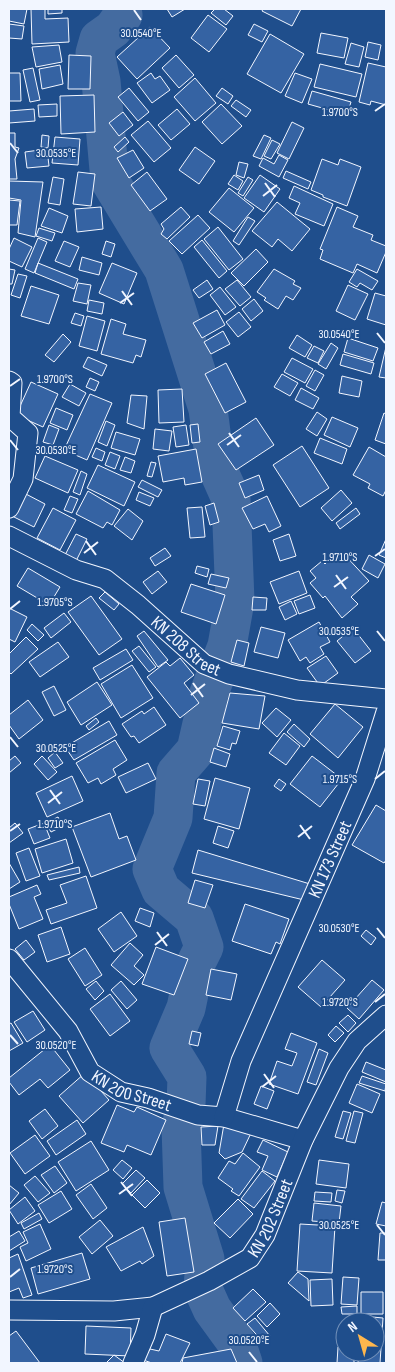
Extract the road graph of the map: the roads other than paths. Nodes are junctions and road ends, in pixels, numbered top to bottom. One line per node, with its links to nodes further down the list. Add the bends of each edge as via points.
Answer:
1 (9, 381): 2 (street, via 12,383 10,418 28,434 24,479)
2 (9, 508)
3 (9, 536): 4 (street, KN 208 Street, via 76,570 105,579 204,664 229,674 297,690)
4 (386, 699)
5 (386, 712): 8 (street, KN 173 Street, via 365,779 241,1061)
6 (9, 959): 8 (street, KN 200 Street, via 68,1031 90,1072 121,1092 198,1116)
7 (386, 1015): 9 (street, KN 202 Street, via 357,1041 343,1061)
8 (224, 1117): 9 (street, KN 200 Street)
9 (304, 1140): 10 (street, KN 202 Street, via 265,1235 250,1258)
10 (153, 1306): 11 (street, KN 202 Street, via 114,1311); 12 (street)
11 (9, 1310)
12 (133, 1363)

